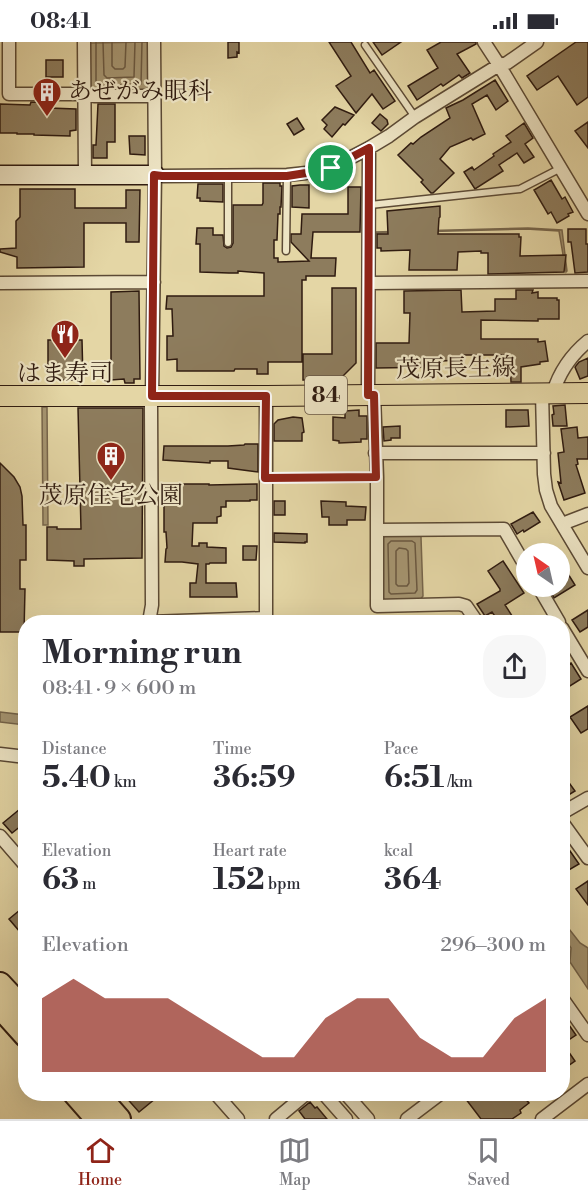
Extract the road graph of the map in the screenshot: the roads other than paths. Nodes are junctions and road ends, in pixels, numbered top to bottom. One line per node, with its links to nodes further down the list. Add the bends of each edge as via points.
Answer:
1 (9, 42): 8 (street, via 9,94)
2 (84, 42): 8 (street)
3 (154, 42): 9 (street)
4 (484, 42): 7 (street)
5 (537, 42): 7 (street)
6 (365, 45): 10 (lane)
7 (499, 65): 10 (street); 12 (street)
8 (84, 94): 9 (street); 15 (street)
9 (154, 96): 13 (street)
10 (415, 117): 11 (street)
11 (369, 148): 17 (street, via 331,168); 18 (street)
12 (561, 167): 18 (lane, via 520,189); 19 (street)
13 (154, 175): 15 (street); 16 (street); 23 (street)
14 (0, 176): 15 (street)
15 (85, 176)
16 (228, 176): 17 (street); 20 (lane)
17 (287, 176): 21 (lane)
18 (370, 205): 25 (street)
19 (588, 214)
20 (228, 243)
21 (286, 251)
22 (588, 281): 25 (street)
23 (154, 282): 24 (street); 31 (street)
24 (0, 283)
25 (369, 283): 29 (street)
26 (588, 341): 27 (street)
27 (547, 393): 28 (main road, 茂原長生線 / 84); 29 (main road, 茂原長生線 / 84); 34 (street)
28 (588, 393)
29 (371, 395): 32 (main road, 茂原長生線 / 84); 33 (street)
30 (0, 396): 31 (main road, 茂原長生線 / 84)
31 (152, 396): 32 (main road, 茂原長生線 / 84); 43 (street)
32 (266, 396): 36 (street)
33 (375, 453): 34 (street); 35 (street)
34 (544, 453): 38 (street, via 546,490)
35 (376, 477): 36 (lane); 39 (street)
36 (265, 478): 44 (street)
37 (588, 514): 38 (street)
38 (562, 524): 41 (street)
39 (377, 530): 40 (street, via 504,529); 45 (street, via 377,606 459,604)
40 (516, 550)
41 (588, 568)
42 (544, 597): 46 (street)
43 (150, 615)
44 (266, 615)
45 (472, 615)
46 (555, 615)
47 (570, 641): 48 (street)
48 (588, 671)
49 (0, 754): 50 (street)
50 (18, 756)
51 (588, 798): 52 (street)
52 (570, 808)
53 (570, 833): 56 (street)
54 (0, 836): 55 (street)
55 (18, 857)
56 (588, 858)
57 (0, 984): 58 (highway)
58 (18, 1003)
59 (0, 1007): 61 (highway)
60 (570, 1008): 62 (street)
61 (18, 1027)
62 (588, 1035)
63 (588, 1084): 64 (street)
64 (570, 1098)
65 (81, 1101): 73 (highway)
66 (103, 1101): 74 (highway)
67 (222, 1101): 75 (street)
68 (298, 1101): 76 (street)
69 (330, 1101): 77 (street)
70 (352, 1101): 78 (street)
71 (431, 1101): 79 (street)
72 (566, 1101): 80 (street)
73 (97, 1119)
74 (119, 1119)
75 (238, 1119)
76 (276, 1119)
77 (346, 1119)
78 (368, 1119)
79 (408, 1119)
80 (542, 1119)

